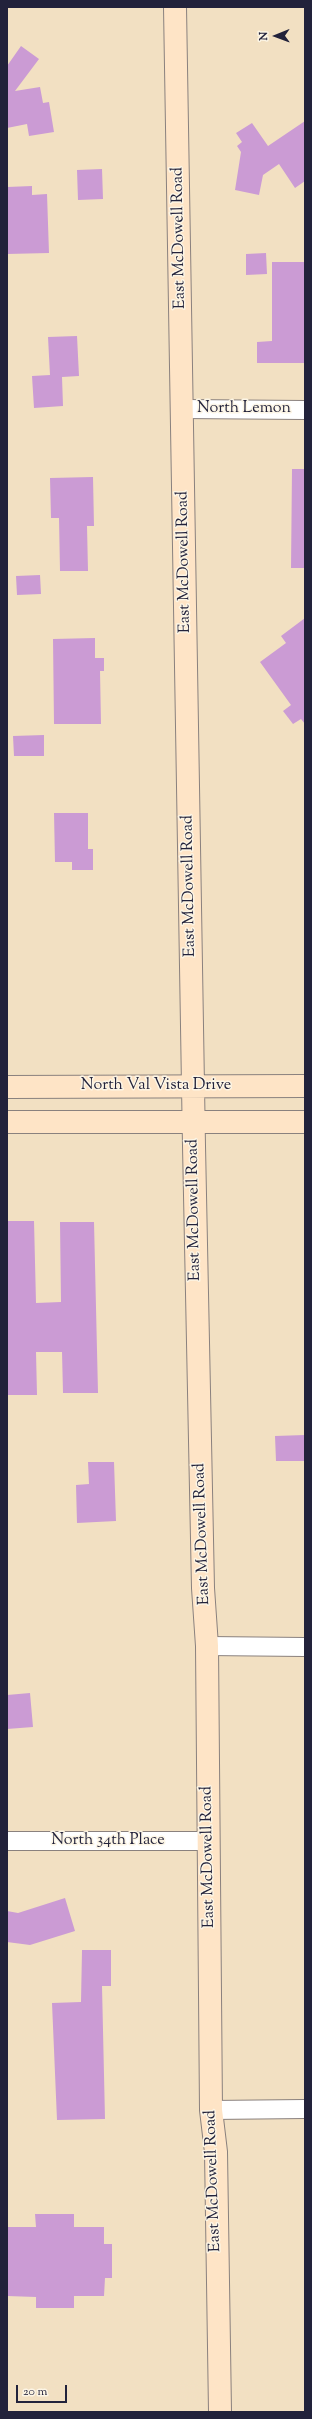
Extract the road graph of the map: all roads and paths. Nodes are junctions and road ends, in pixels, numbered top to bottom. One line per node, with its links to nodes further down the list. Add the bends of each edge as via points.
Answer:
1 (175, 7): 2 (main road, East McDowell Road)
2 (183, 409): 3 (street, North Lemon); 4 (main road, East McDowell Road)
3 (305, 410)
4 (193, 1086): 5 (main road, North Val Vista Drive); 6 (main road, North Val Vista Drive); 8 (main road, East McDowell Road)
5 (305, 1086)
6 (7, 1087)
7 (7, 1122): 8 (main road)
8 (193, 1122): 9 (main road); 10 (main road, East McDowell Road, via 203,1588)
9 (305, 1122)
10 (207, 1646): 11 (street); 13 (main road, East McDowell Road)
11 (305, 1647)
12 (7, 1841): 13 (street, North 34th Place)
13 (209, 1841): 15 (main road, East McDowell Road)
14 (305, 2109): 15 (street)
15 (211, 2110): 16 (main road, East McDowell Road, via 216,2152)
16 (220, 2412)

